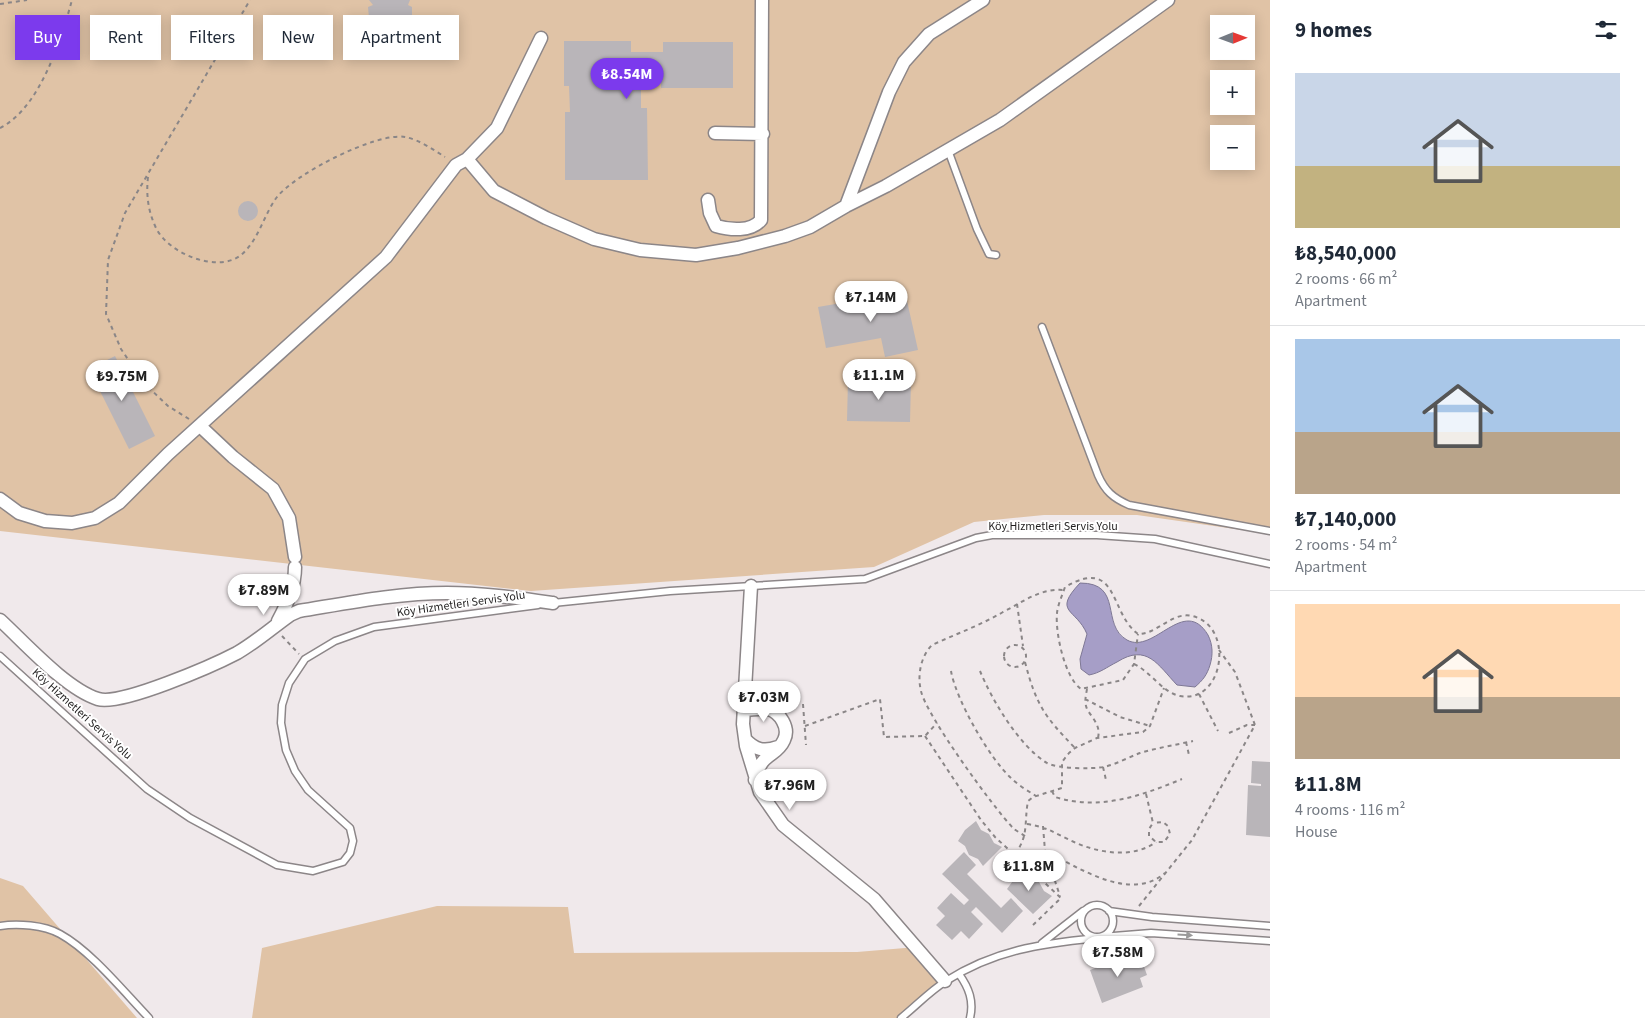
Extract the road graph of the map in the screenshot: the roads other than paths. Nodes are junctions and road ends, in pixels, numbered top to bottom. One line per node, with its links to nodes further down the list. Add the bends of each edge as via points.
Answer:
1 (762, 0): 6 (street)
2 (983, 0): 10 (street, via 930,34 904,62 889,92)
3 (1168, 0): 7 (street, via 1000,120)
4 (541, 38): 8 (street, via 497,128)
5 (715, 133): 6 (street)
6 (763, 134): 9 (street, via 761,220 751,227 716,226)
7 (948, 150): 10 (street); 11 (lane, via 977,229 989,254)
8 (462, 162): 10 (street, via 494,191 546,218 594,239 640,250 696,255 738,248 810,227); 13 (street, via 386,257)
9 (708, 200)
10 (846, 206)
11 (996, 255)
12 (1042, 327): 15 (lane, via 1098,475 1105,489 1115,498 1129,505)
13 (200, 426): 14 (street, via 119,503 95,518 72,523 44,520 19,513); 20 (street, via 273,489 289,518 295,578 288,604)
14 (0, 500)
15 (1270, 531)
16 (1270, 564): 17 (lane, Köy Hizmetleri Servis Yolu, via 1155,539 1097,535 992,535 865,579)
17 (751, 586): 18 (lane, Köy Hizmetleri Servis Yolu); 22 (street)
18 (553, 603): 20 (street, via 446,593 378,598 300,611); 21 (lane, Köy Hizmetleri Servis Yolu, via 374,628 335,641 306,660 289,682 282,705 281,724 286,750 308,790 350,828 353,841 343,862 312,871 276,865 175,808 147,788)
19 (0, 620): 20 (street, via 78,689 99,700 165,685 238,652)
20 (275, 625)
21 (0, 656)
22 (744, 710): 23 (street); 24 (street, via 768,710 781,717 786,729 784,740)
23 (745, 739): 24 (street, via 753,747 763,750); 25 (street)
24 (778, 747): 25 (street, via 763,758)
25 (755, 780): 34 (street, via 783,825 874,899)
26 (1085, 910): 27 (lane, via 1100,905); 30 (lane, via 1080,919 1082,930); 32 (lane)
27 (1109, 911): 29 (lane); 30 (lane, via 1113,926)
28 (0, 926): 35 (lane, via 31,926 58,933 77,946)
29 (1270, 926)
30 (1099, 938): 31 (lane, one-way to 31, via 1151,933); 32 (lane)
31 (1270, 941)
32 (1041, 944): 33 (lane, via 1012,950)
33 (959, 974): 34 (lane); 37 (lane, via 969,988)
34 (945, 981): 36 (lane)
35 (149, 1018)
36 (901, 1018)
37 (970, 1018)

